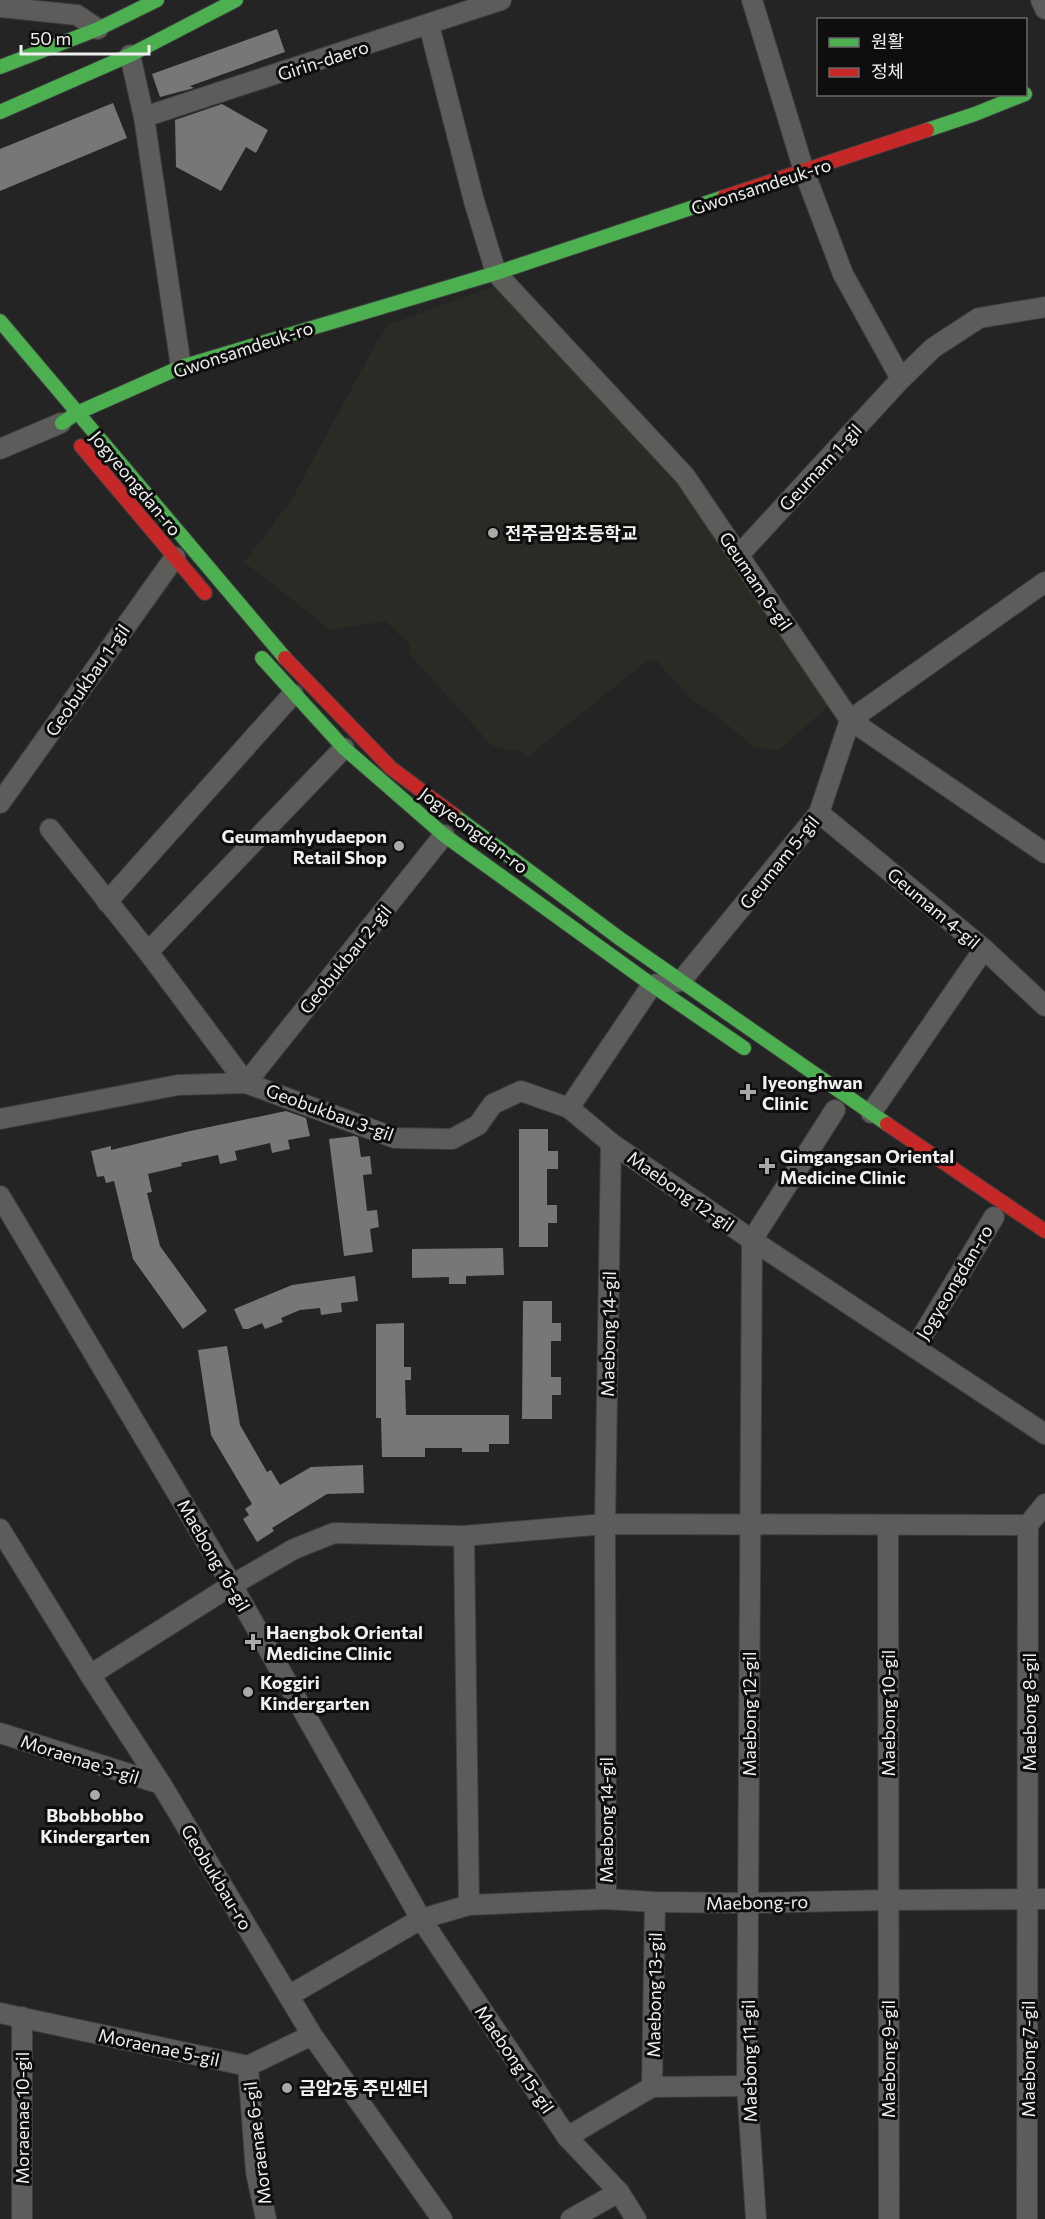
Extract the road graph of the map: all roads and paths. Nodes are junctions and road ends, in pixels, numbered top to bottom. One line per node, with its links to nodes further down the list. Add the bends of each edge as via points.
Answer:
1 (157, 0): 10 (street)
2 (236, 0): 11 (street)
3 (501, 0): 9 (street, Girin-daero)
4 (752, 0): 16 (street)
5 (1041, 0): 8 (street)
6 (0, 7): 7 (street)
7 (78, 8): 10 (street)
8 (1045, 9)
9 (429, 25): 15 (street, Girin-daero); 17 (street)
10 (98, 29): 12 (street)
11 (130, 55): 14 (street); 15 (street)
12 (0, 67)
13 (1020, 96): 16 (street, Gwonsamdeuk-ro)
14 (0, 112)
15 (144, 117): 20 (street)
16 (804, 171): 17 (street, Gwonsamdeuk-ro); 21 (street, via 843,274)
17 (496, 273): 20 (street, Gwonsamdeuk-ro); 24 (street, Geumam 6-gil, via 685,476)
18 (1045, 307): 21 (street, Geumam 1-gil, via 979,318 933,348)
19 (0, 321): 22 (street, Jogyeongdan-ro)
20 (181, 367): 22 (street, Gwonsamdeuk-ro)
21 (902, 379): 24 (street, Geumam 1-gil)
22 (64, 417): 23 (street, Gwonsamdeuk-ro); 25 (street, Jogyeongdan-ro); 40 (street, Jogyeongdan-ro, via 391,768)
23 (0, 449)
24 (739, 555): 30 (street, Geumam 6-gil)
25 (175, 557): 27 (street, Jogyeongdan-ro); 32 (street, Geobukbau 1-gil)
26 (1045, 582): 30 (street)
27 (212, 600)
28 (256, 651): 29 (street, Jogyeongdan-ro)
29 (293, 694): 31 (street, Jogyeongdan-ro); 37 (street)
30 (850, 720): 33 (street, Geumam 5-gil); 36 (street, Geumam 6-gil)
31 (344, 748): 35 (street, Jogyeongdan-ro); 39 (street)
32 (0, 803)
33 (819, 813): 38 (street, Geumam 4-gil); 40 (street, Geumam 5-gil)
34 (50, 829): 37 (street, Geobukbau 3-gil)
35 (444, 836): 41 (street, Jogyeongdan-ro); 44 (street, Geobukbau 2-gil)
36 (1045, 853)
37 (107, 902): 39 (street, Geobukbau 3-gil)
38 (984, 949): 42 (street, Geumam 4-gil); 47 (street)
39 (148, 952): 44 (street, Geobukbau 3-gil)
40 (681, 981): 41 (street); 47 (street, Jogyeongdan-ro)
41 (652, 985): 43 (street, Jogyeongdan-ro); 45 (street)
42 (1045, 1006)
43 (758, 1057)
44 (246, 1083): 45 (street, Geobukbau 3-gil, via 395,1138 452,1139 478,1125 493,1104 521,1092); 48 (street, Geobukbau 3-gil, via 178,1085)
45 (569, 1108): 49 (street, Maebong 12-gil)
46 (835, 1110): 53 (street, Maebong 12-gil)
47 (871, 1113): 52 (street, Jogyeongdan-ro)
48 (0, 1119)
49 (611, 1143): 53 (street, Maebong 12-gil); 57 (street, Maebong 14-gil)
50 (0, 1196): 63 (street, Maebong 16-gil)
51 (993, 1216): 54 (street, Jogyeongdan-ro)
52 (1045, 1231)
53 (752, 1240): 54 (street); 58 (street, Maebong 12-gil)
54 (915, 1348): 55 (street)
55 (1045, 1434)
56 (1045, 1504): 60 (street)
57 (605, 1524): 58 (street); 62 (street); 67 (street, Maebong 14-gil)
58 (751, 1525): 59 (street); 71 (street, Maebong 12-gil)
59 (888, 1526): 60 (street); 69 (street, Maebong 10-gil)
60 (1028, 1526): 68 (street, Maebong 8-gil)
61 (0, 1529): 64 (street, Geobukbau-ro)
62 (464, 1536): 63 (street, via 334,1533 294,1549); 72 (street)
63 (232, 1585): 64 (street); 73 (street, Maebong 16-gil)
64 (90, 1675): 66 (street, Geobukbau-ro)
65 (0, 1733): 66 (street, Moraenae 3-gil)
66 (161, 1784): 74 (street, Geobukbau-ro)
67 (606, 1899): 70 (street, Maebong-ro); 72 (street, Maebong-ro)
68 (1037, 1899): 69 (street, Maebong-ro); 90 (street, Maebong 7-gil)
69 (888, 1900): 71 (street, Maebong-ro); 89 (street, Maebong 9-gil)
70 (655, 1902): 71 (street, Maebong-ro); 80 (street, Maebong 13-gil)
71 (747, 1903): 79 (street, Maebong 11-gil)
72 (470, 1905): 73 (street, Maebong-ro)
73 (421, 1919): 74 (street, Maebong-ro); 81 (street, Maebong 15-gil)
74 (290, 1995): 77 (street, Geobukbau-ro)
75 (0, 2013): 76 (street, Moraenae 5-gil)
76 (22, 2017): 78 (street, Moraenae 5-gil); 83 (street, Moraenae 10-gil)
77 (312, 2036): 78 (street); 85 (street, Geobukbau-ro)
78 (248, 2066): 84 (street, Moraenae 6-gil, via 256,2172)
79 (747, 2086): 80 (street); 88 (street, Maebong 11-gil)
80 (652, 2087): 81 (street)
81 (567, 2137): 82 (street, Maebong 15-gil)
82 (619, 2192): 86 (street); 87 (street, Maebong 15-gil)
83 (22, 2219)
84 (266, 2219)
85 (442, 2219)
86 (571, 2219)
87 (636, 2219)
88 (756, 2219)
89 (889, 2219)
90 (1027, 2219)

